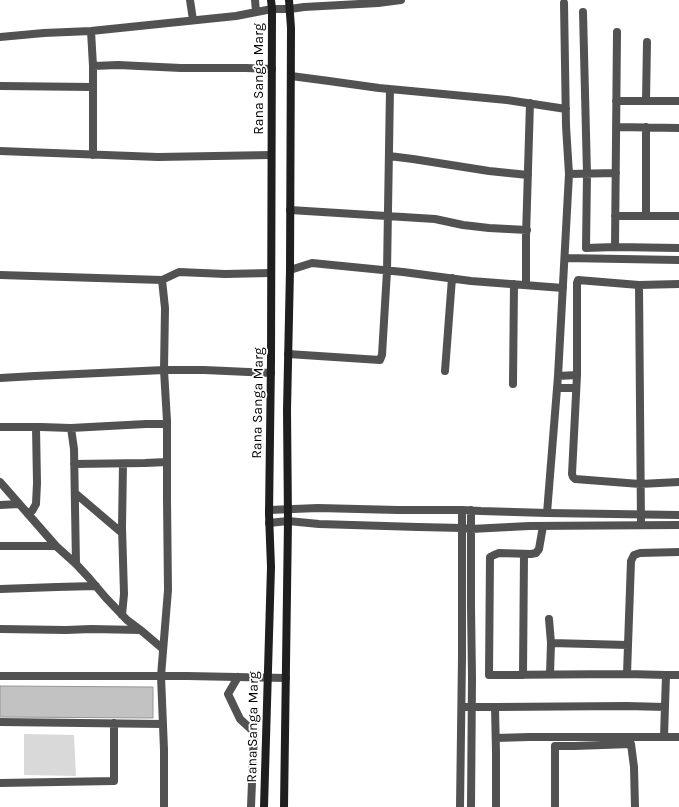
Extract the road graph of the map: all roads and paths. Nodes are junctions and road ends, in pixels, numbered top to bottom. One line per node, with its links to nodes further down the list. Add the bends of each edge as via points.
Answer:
1 (190, 0): 13 (street)
2 (255, 0): 11 (street)
3 (271, 0): 9 (main road, Rana Sanga Marg)
4 (289, 0): 10 (main road, Rana Sanga Marg)
5 (401, 0): 6 (street)
6 (382, 1): 8 (street)
7 (564, 3): 28 (street)
8 (303, 4): 10 (street)
9 (272, 9): 10 (street); 11 (street); 19 (main road, Rana Sanga Marg)
10 (290, 9): 20 (main road, Rana Sanga Marg)
11 (256, 12): 13 (street)
12 (583, 12): 38 (street)
13 (193, 20): 14 (street)
14 (91, 32): 16 (street); 18 (street)
15 (617, 32): 24 (street)
16 (0, 37)
17 (647, 42): 25 (street)
18 (93, 66): 19 (street); 22 (street)
19 (272, 69): 34 (main road, Rana Sanga Marg)
20 (291, 76): 23 (street); 40 (main road, Rana Sanga Marg)
21 (0, 86): 22 (street)
22 (93, 87): 33 (street)
23 (390, 89): 27 (street); 35 (street)
24 (616, 101): 25 (street); 29 (street)
25 (646, 101): 26 (street)
26 (679, 101)
27 (530, 103): 28 (street); 39 (street)
28 (566, 109): 37 (street)
29 (616, 127): 30 (street); 36 (street)
30 (646, 127): 31 (street); 42 (street)
31 (679, 128)
32 (0, 151): 33 (street)
33 (93, 155): 34 (street)
34 (271, 155): 52 (main road, Rana Sanga Marg)
35 (389, 156): 39 (street); 44 (street)
36 (616, 173): 38 (street); 41 (street)
37 (569, 174): 38 (street); 48 (street)
38 (587, 174): 46 (street, via 586,248)
39 (528, 175): 45 (street)
40 (290, 210): 44 (street); 50 (main road, Rana Sanga Marg)
41 (616, 216): 42 (street); 46 (street)
42 (646, 216): 43 (street)
43 (679, 216)
44 (387, 217): 45 (street, via 435,219 463,225); 51 (street)
45 (527, 230): 57 (street)
46 (615, 247): 47 (street)
47 (679, 248)
48 (565, 258): 49 (street); 60 (street)
49 (679, 260)
50 (290, 270): 51 (street, via 312,263); 61 (main road, Rana Sanga Marg)
51 (386, 271): 54 (street); 61 (street, via 380,360)
52 (271, 273): 55 (street, via 179,272); 64 (main road, Rana Sanga Marg)
53 (0, 275): 55 (street)
54 (452, 278): 56 (street); 63 (street)
55 (162, 280): 62 (street, via 166,308)
56 (514, 284): 57 (street); 68 (street)
57 (526, 284): 60 (street)
58 (639, 284): 59 (street); 65 (street, via 578,280); 80 (street)
59 (679, 284)
60 (563, 288): 66 (street)
61 (288, 354): 84 (main road, Rana Sanga Marg)
62 (164, 370): 64 (street); 67 (street); 71 (street)
63 (445, 371)
64 (271, 374): 85 (main road, Rana Sanga Marg)
65 (577, 375): 66 (street); 70 (street)
66 (558, 376): 69 (street)
67 (0, 378)
68 (513, 384)
69 (557, 388): 70 (street); 89 (street)
70 (576, 388): 80 (street, via 573,477)
71 (168, 424): 74 (street); 75 (street)
72 (36, 427): 73 (street); 74 (street); 88 (street, via 36,504 32,511)
73 (0, 428)
74 (70, 428): 76 (street)
75 (167, 462): 77 (street); 112 (street, via 168,590)
76 (74, 464): 77 (street); 81 (street)
77 (123, 464): 98 (street)
78 (0, 482): 82 (street)
79 (679, 482): 80 (street)
80 (640, 484): 90 (street)
81 (75, 493): 98 (street); 103 (street)
82 (19, 504): 83 (street); 88 (street)
83 (0, 505)
84 (288, 509): 85 (street); 86 (street); 92 (main road, Rana Sanga Marg)
85 (269, 510): 93 (main road, Rana Sanga Marg)
86 (462, 510): 87 (street); 97 (street)
87 (471, 510): 89 (street); 97 (street)
88 (27, 513): 100 (street)
89 (547, 513): 90 (street)
90 (641, 514): 91 (street); 94 (street)
91 (679, 515)
92 (288, 521): 93 (street); 97 (street); 122 (main road, Rana Sanga Marg)
93 (269, 523): 121 (main road, Rana Sanga Marg, via 271,567)
94 (641, 525): 95 (street); 96 (street)
95 (679, 525)
96 (543, 526): 97 (street); 102 (street, via 539,549 536,553)
97 (466, 529): 123 (street); 124 (street)
98 (122, 532): 106 (street)
99 (0, 546): 100 (street)
100 (56, 546): 103 (street)
101 (679, 552): 111 (street, via 634,555 631,561)
102 (524, 554): 115 (street); 115 (street, via 494,554 490,557 489,608 489,675)
103 (76, 564): 104 (street)
104 (96, 586): 105 (street); 106 (street)
105 (0, 589)
106 (122, 615): 109 (street)
107 (549, 619): 110 (street)
108 (0, 629): 109 (street)
109 (140, 630): 112 (street)
110 (551, 643): 111 (street); 113 (street)
111 (628, 645): 114 (street)
112 (163, 649): 119 (street)
113 (550, 674): 114 (street); 115 (street)
114 (627, 674): 116 (street)
115 (523, 675)
116 (666, 675): 117 (street); 126 (street)
117 (679, 675)
118 (0, 676): 119 (street)
119 (161, 676): 120 (street); 129 (street)
120 (238, 678): 121 (street); 135 (street, via 228,694 240,719 254,732)
121 (267, 678): 122 (street); 136 (main road, Rana Sanga Marg)
122 (286, 678): 137 (main road, Rana Sanga Marg)
123 (462, 707): 124 (street); 138 (street)
124 (472, 707): 125 (street); 139 (street)
125 (494, 707): 126 (street); 132 (street)
126 (664, 707): 130 (street)
127 (0, 722): 128 (street)
128 (114, 723): 129 (street); 133 (street, via 114,781)
129 (163, 724): 134 (street)
130 (664, 737): 131 (street); 132 (street)
131 (679, 737)
132 (496, 738): 140 (street)
133 (0, 783)
134 (164, 807)
135 (251, 807)
136 (264, 807)
137 (284, 807)
138 (460, 807)
139 (471, 807)
140 (496, 807)
141 (555, 807): 142 (street, via 555,746 631,744)
142 (635, 807)

